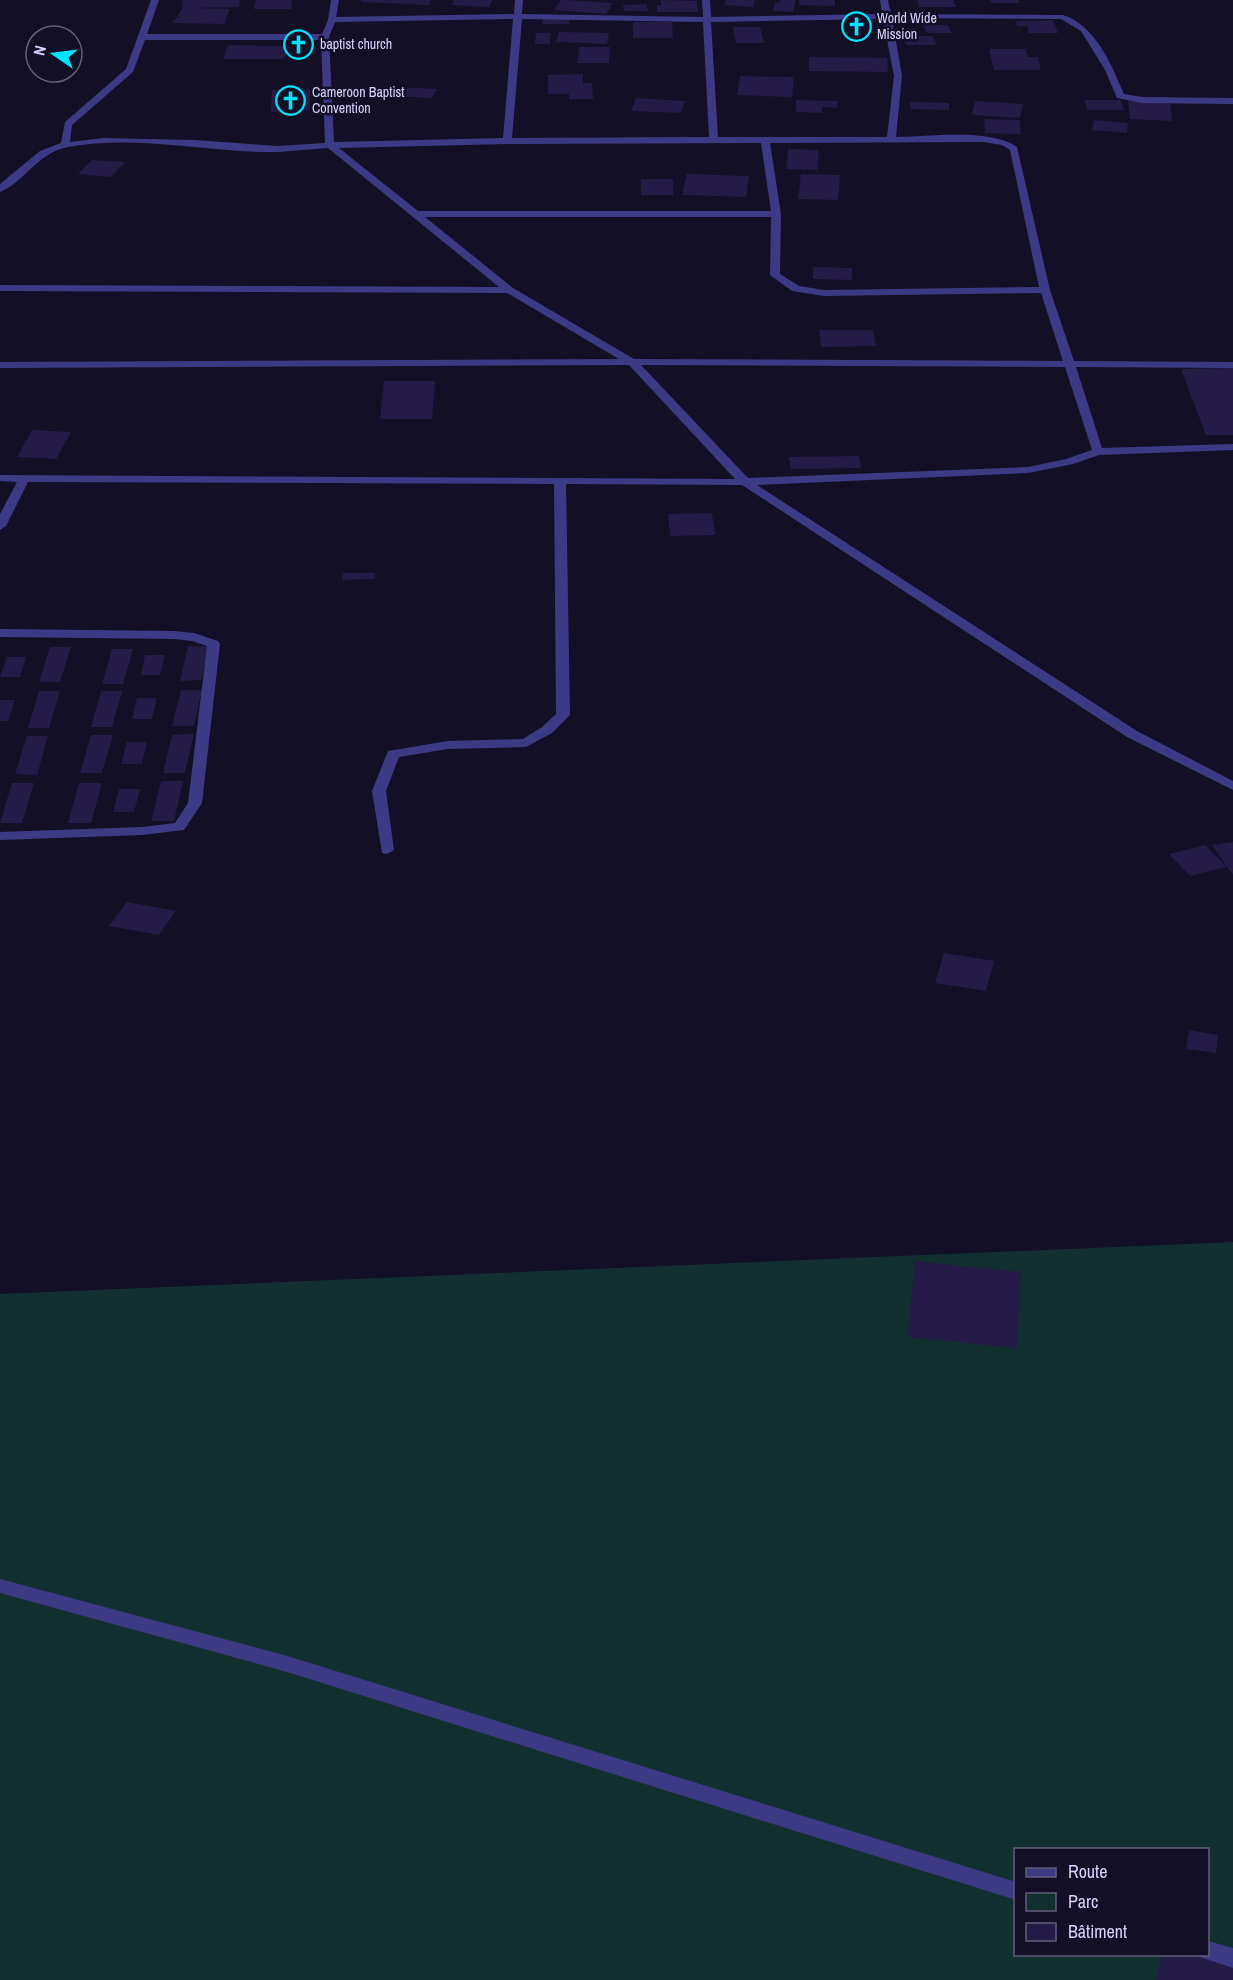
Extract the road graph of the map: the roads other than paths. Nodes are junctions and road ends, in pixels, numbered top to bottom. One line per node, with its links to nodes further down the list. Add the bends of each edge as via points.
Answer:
1 (155, 0): 10 (street)
2 (335, 0): 8 (street)
3 (519, 0): 6 (street)
4 (706, 0): 9 (street)
5 (884, 0): 7 (street)
6 (518, 16): 8 (street); 9 (street); 15 (street)
7 (887, 16): 9 (street); 12 (street, via 1063,17 1084,29 1120,96 1142,100); 14 (street, via 898,76)
8 (332, 20): 11 (street)
9 (707, 20): 16 (street)
10 (142, 37): 11 (street); 17 (street, via 130,70 68,124)
11 (324, 37): 18 (street)
12 (1233, 100)
13 (765, 139): 14 (street); 16 (street); 21 (street)
14 (891, 140): 24 (street, via 983,139 1014,149)
15 (507, 141): 16 (street); 18 (street)
16 (714, 141)
17 (65, 145): 18 (street, via 103,141 277,149); 19 (street, via 43,153)
18 (330, 145): 20 (street)
19 (0, 189)
20 (414, 214): 21 (street); 23 (street)
21 (776, 214): 24 (street, via 775,275 796,289 824,293)
22 (0, 288): 23 (street)
23 (509, 290): 25 (street)
24 (1045, 290): 26 (street)
25 (632, 362): 26 (street); 27 (street); 34 (street)
26 (1069, 364): 28 (street); 30 (street)
27 (0, 365)
28 (1233, 365)
29 (1233, 447): 30 (street)
30 (1098, 452): 34 (street, via 1028,470)
31 (0, 478): 32 (street)
32 (24, 478): 33 (street); 35 (street)
33 (560, 481): 34 (street); 39 (street, via 563,715 526,743 448,745 393,754 379,790)
34 (745, 482): 37 (street, via 1132,734)
35 (0, 526)
36 (0, 633): 38 (street, via 174,635 214,644 195,803 179,827)
37 (1233, 786)
38 (0, 836)
39 (387, 850)
40 (0, 1586): 41 (street, via 284,1663)
41 (1014, 1890)
42 (1209, 1950): 43 (street)
43 (1233, 1958)

